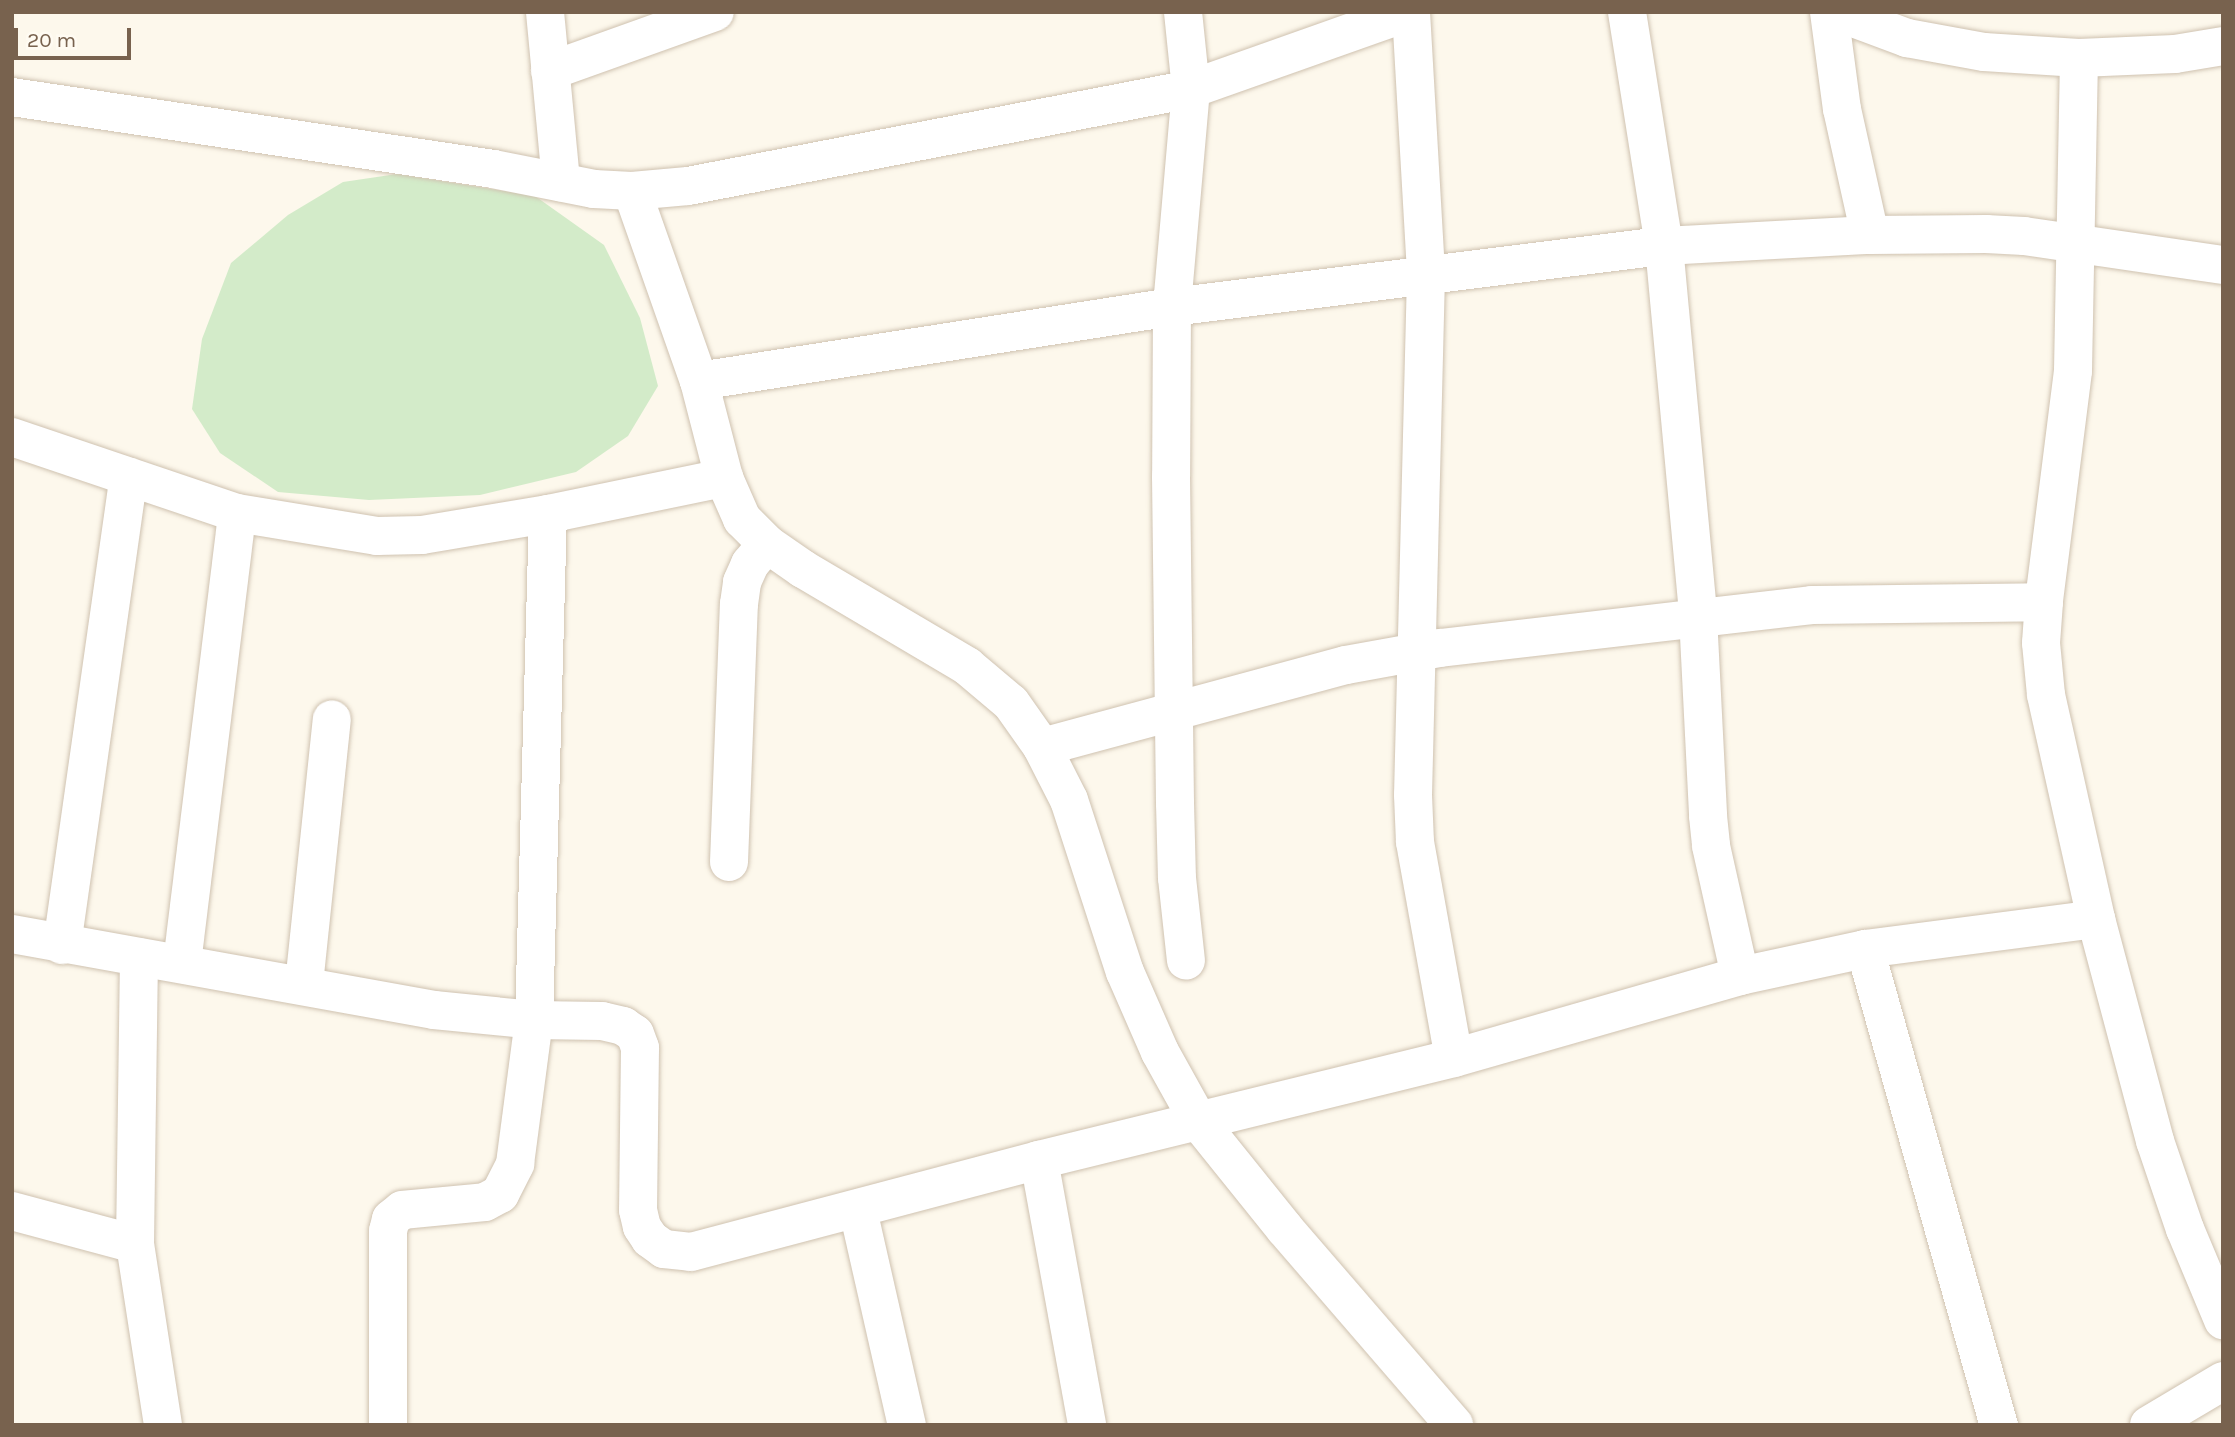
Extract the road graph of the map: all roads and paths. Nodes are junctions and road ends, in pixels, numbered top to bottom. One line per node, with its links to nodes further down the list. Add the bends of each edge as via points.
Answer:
1 (545, 12): 10 (street)
2 (715, 12): 10 (street)
3 (1183, 12): 11 (street)
4 (1410, 12): 11 (street); 19 (street)
5 (1627, 12): 17 (street)
6 (1829, 12): 15 (street, via 1842,108)
7 (1837, 12): 9 (street, via 1907,38 1947,47)
8 (2223, 46): 9 (street, via 2175,54)
9 (2079, 58): 16 (street)
10 (550, 71): 13 (street)
11 (1191, 89): 14 (street, via 688,186); 20 (street)
12 (12, 97): 13 (street)
13 (561, 182): 14 (street)
14 (632, 191): 21 (street)
15 (1870, 235): 16 (street, via 1986,234); 17 (street)
16 (2074, 244): 18 (street); 28 (street, via 2073,371)
17 (1664, 246): 19 (street); 29 (street)
18 (2223, 265)
19 (1426, 275): 20 (street); 30 (street)
20 (1172, 307): 21 (street); 31 (street)
21 (699, 381): 24 (street)
22 (12, 437): 23 (street)
23 (129, 477): 25 (street); 37 (street)
24 (724, 478): 26 (street); 27 (street, via 742,519)
25 (237, 513): 26 (street, via 377,536 422,535); 41 (street)
26 (548, 514): 44 (street)
27 (767, 544): 33 (street, via 967,666 1011,703); 34 (street, via 750,564 739,604)
28 (2044, 602): 29 (street, via 1812,605); 35 (street, via 2041,643 2046,695)
29 (1698, 616): 30 (street); 42 (street, via 1711,846)
30 (1418, 653): 31 (street, via 1346,665); 45 (street, via 1415,842)
31 (1175, 713): 33 (street); 40 (street, via 1177,878)
32 (332, 719): 43 (street)
33 (1042, 747): 46 (street, via 1069,800 1125,972 1160,1052)
34 (729, 862)
35 (2096, 919): 38 (street); 51 (street, via 2169,1183)
36 (12, 934): 37 (street)
37 (62, 945): 39 (street)
38 (1865, 949): 42 (street); 58 (street)
39 (139, 957): 41 (street); 50 (street)
40 (1186, 961)
41 (182, 963): 43 (street)
42 (1740, 976): 45 (street)
43 (304, 984): 44 (street, via 434,1010)
44 (534, 1020): 48 (street, via 601,1021 635,1034 640,1048 638,1210 646,1233 664,1249 691,1252); 54 (street, via 514,1164 499,1194 485,1202 402,1210 391,1219)
45 (1454, 1058): 46 (street)
46 (1199, 1122): 47 (street); 57 (street)
47 (1039, 1160): 48 (street); 56 (street)
48 (858, 1210): 55 (street)
49 (12, 1211): 50 (street)
50 (135, 1244): 53 (street)
51 (2223, 1320)
52 (2223, 1381): 59 (street)
53 (163, 1425)
54 (388, 1425)
55 (907, 1425)
56 (1087, 1425)
57 (1454, 1425)
58 (1999, 1425)
59 (2149, 1425)

